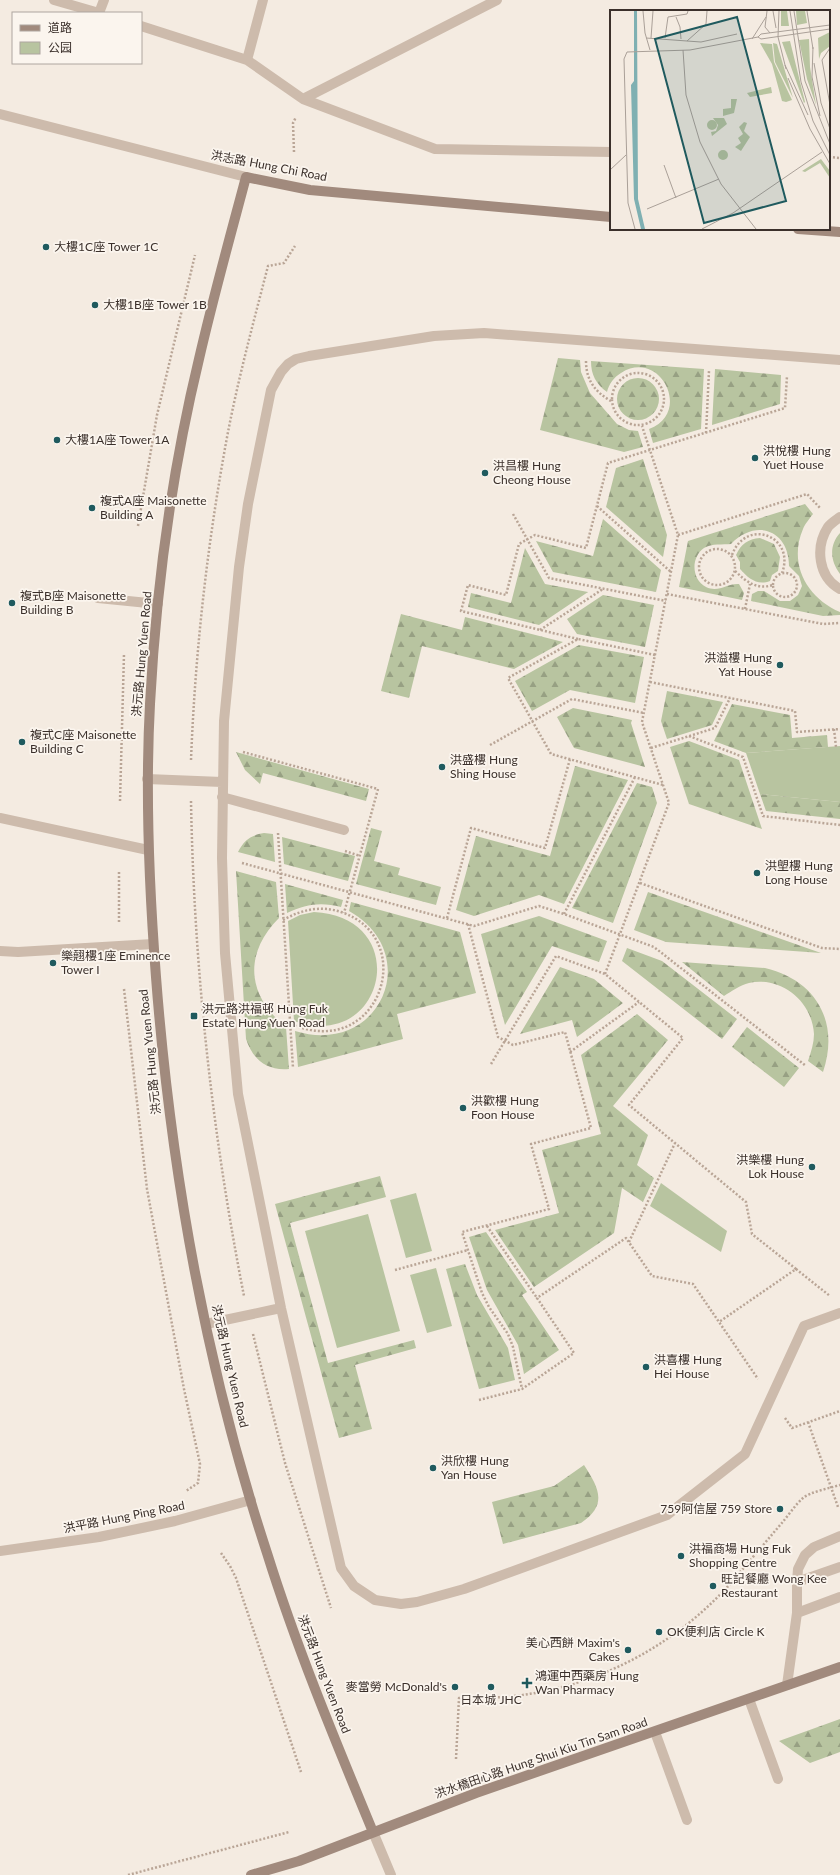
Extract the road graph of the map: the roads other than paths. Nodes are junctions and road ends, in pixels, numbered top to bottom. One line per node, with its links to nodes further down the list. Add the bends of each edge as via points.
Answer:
1 (54, 0): 5 (street)
2 (104, 0): 6 (street)
3 (262, 0): 8 (street)
4 (497, 0): 9 (street)
5 (96, 12)
6 (99, 12)
7 (142, 26): 8 (street)
8 (247, 60): 9 (street)
9 (303, 99): 11 (street, via 435,149)
10 (0, 114): 12 (street, 洪志路 Hung Chi Road)
11 (610, 152)
12 (246, 177): 13 (street, 洪志路 Hung Chi Road, via 310,190); 20 (street, 洪元路 Hung Yuen Road, via 198,361 181,445)
13 (610, 217)
14 (812, 230): 15 (street)
15 (840, 232)
16 (840, 360): 22 (street, via 484,333 440,336 296,359 281,372 271,390 248,504 224,720)
17 (840, 517): 18 (street, via 829,526 821,540 819,557 824,573 834,586)
18 (840, 589)
19 (98, 598): 20 (street)
20 (158, 604): 21 (street, 洪元路 Hung Yuen Road)
21 (147, 779): 22 (street); 26 (street, 洪元路 Hung Yuen Road)
22 (222, 782): 23 (street)
23 (222, 797): 25 (street); 29 (street, via 225,953 238,1094)
24 (0, 818): 26 (street)
25 (344, 830)
26 (148, 850): 27 (street, 洪元路 Hung Yuen Road)
27 (153, 944): 28 (street); 31 (street, 洪元路 Hung Yuen Road, via 162,1050 178,1172)
28 (0, 951)
29 (281, 1308): 30 (street, via 341,1568 354,1586 364,1594 375,1600 401,1604 464,1589 667,1515 745,1454 804,1326); 31 (street)
30 (840, 1312)
31 (206, 1324): 32 (street, 洪元路 Hung Yuen Road, via 223,1400)
32 (251, 1500): 34 (street, 洪平路 Hung Ping Road, via 175,1521 99,1537); 45 (street, 洪元路 Hung Yuen Road, via 316,1695)
33 (840, 1536): 36 (street, via 814,1547 805,1556 798,1569)
34 (0, 1551)
35 (840, 1567): 36 (street)
36 (797, 1582): 38 (street)
37 (840, 1597): 38 (street)
38 (797, 1613): 40 (street)
39 (840, 1667): 40 (street, 洪水橋田心路 Hung Shui Kiu Tin Sam Road)
40 (788, 1685): 41 (street, 洪水橋田心路 Hung Shui Kiu Tin Sam Road)
41 (748, 1699): 42 (street, 洪水橋田心路 Hung Shui Kiu Tin Sam Road); 43 (street)
42 (655, 1732): 44 (street); 45 (street, 洪水橋田心路 Hung Shui Kiu Tin Sam Road)
43 (778, 1779)
44 (687, 1820)
45 (373, 1832): 46 (street, 洪水橋田心路 Hung Shui Kiu Tin Sam Road, via 299,1861); 47 (street, 洪元路 Hung Yuen Road)
46 (251, 1875)
47 (391, 1875)

